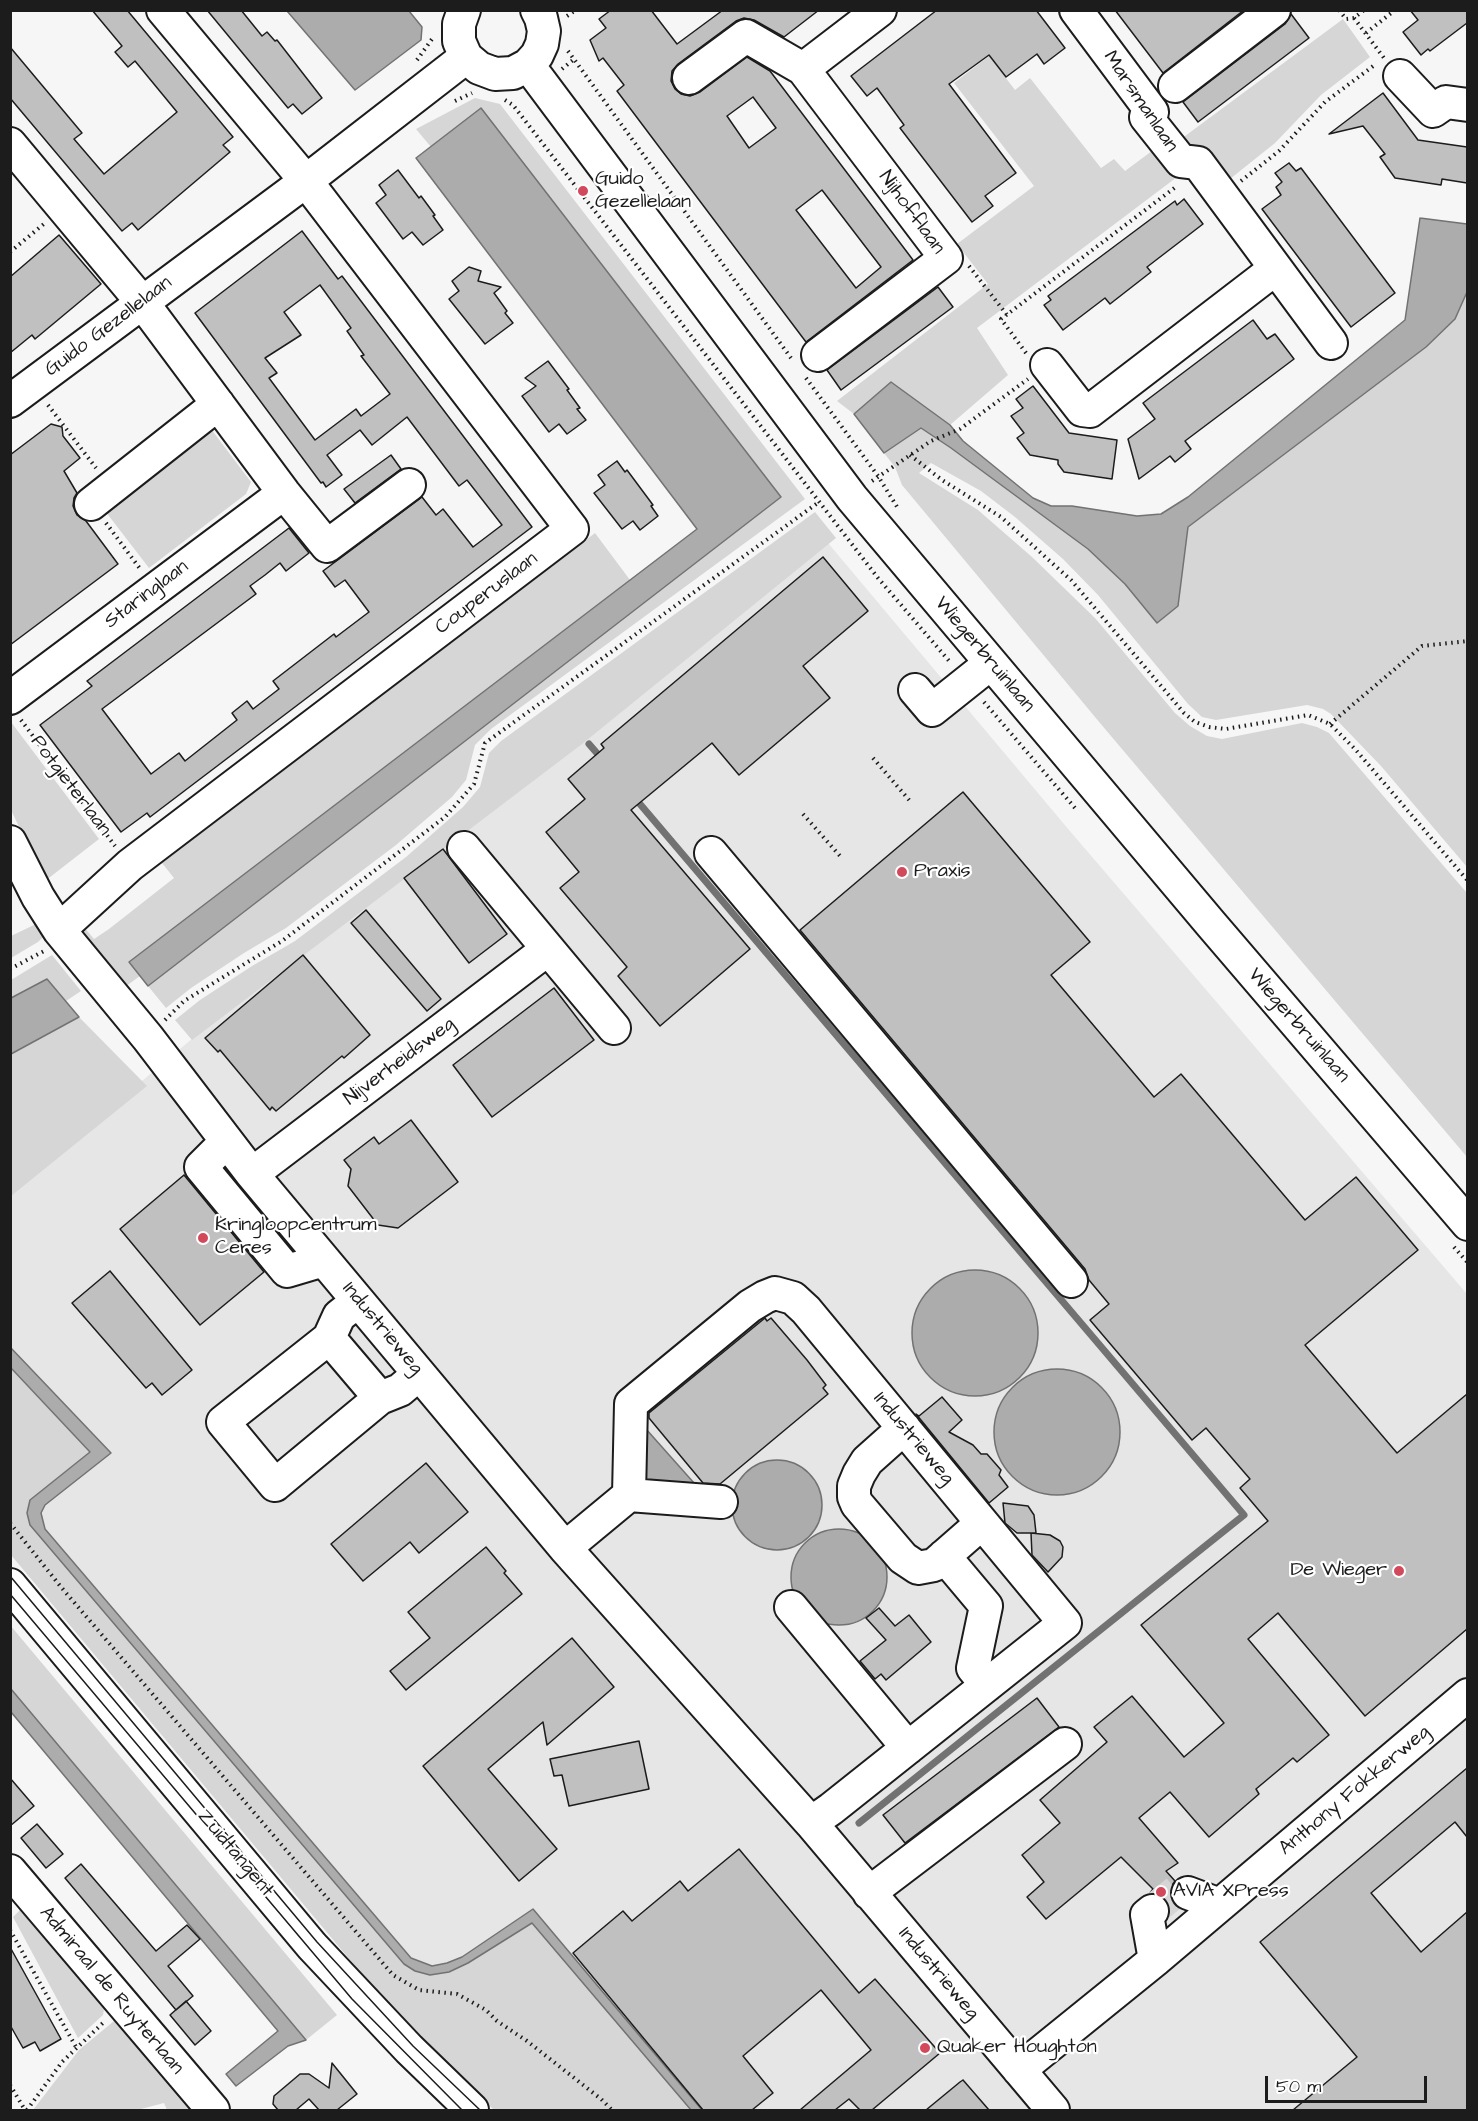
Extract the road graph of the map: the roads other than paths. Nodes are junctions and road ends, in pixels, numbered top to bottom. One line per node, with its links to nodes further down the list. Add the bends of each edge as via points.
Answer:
1 (163, 10): 15 (street)
2 (464, 10): 7 (street, via 459,41)
3 (537, 10): 8 (street, via 544,31 542,44)
4 (880, 10): 9 (street)
5 (1076, 10): 16 (street, Marsmanlaan, via 1152,112 1146,117 1181,161 1198,163)
6 (1274, 10): 12 (street)
7 (466, 57): 8 (street, via 478,68 495,74 513,73); 15 (street, Guido Gezellelaan)
8 (528, 65): 26 (street, Wiegerbruinlaan, via 824,462)
9 (803, 69): 11 (street, Nijhofflaan, via 746,36); 19 (street, Nijhofflaan, via 946,258)
10 (1400, 76): 13 (street, via 1433,111 1446,102)
11 (689, 78)
12 (1175, 86)
13 (1467, 105)
14 (10, 144): 17 (street)
15 (306, 181): 17 (street, Guido Gezellelaan); 32 (street, Couperuslaan, via 572,529 130,865)
16 (1275, 268): 18 (street, Marsmanlaan); 20 (street, via 1090,411 1082,410)
17 (142, 302): 21 (street, Guido Gezellelaan); 22 (street)
18 (1330, 343)
19 (803, 361)
20 (1036, 368)
21 (21, 393)
22 (218, 404): 24 (street); 25 (street)
23 (409, 485): 24 (street, via 327,546)
24 (284, 493): 28 (street, Staringlaan, via 156,589)
25 (101, 496)
26 (992, 663): 27 (street, via 932,710); 37 (street, Wiegerbruinlaan)
27 (915, 690)
28 (14, 707)
29 (10, 842): 32 (street)
30 (464, 848): 33 (street)
31 (711, 853): 39 (street)
32 (62, 934): 35 (street, Industrieweg, via 148,1038)
33 (548, 949): 34 (street); 36 (street, Nijverheidsweg)
34 (614, 1028)
35 (226, 1142): 36 (street, Industrieweg); 38 (street, via 201,1167 287,1270)
36 (252, 1174): 38 (street, Industrieweg)
37 (1467, 1224)
38 (324, 1260): 40 (street, Industrieweg)
39 (1071, 1281)
40 (358, 1301): 41 (street, via 339,1316); 42 (street, Industrieweg)
41 (329, 1338): 43 (street); 43 (street, via 223,1422 275,1485)
42 (419, 1374): 43 (street, via 400,1390); 48 (street, Industrieweg)
43 (380, 1398)
44 (904, 1428): 45 (street, Industrieweg, via 806,1310 793,1298 775,1293 750,1306 631,1404); 47 (street, Industrieweg); 49 (street, via 867,1461 854,1485 854,1497 910,1565 926,1568)
45 (629, 1495): 46 (street); 48 (street)
46 (721, 1502)
47 (982, 1523): 49 (street); 52 (street, Industrieweg, via 1065,1623)
48 (565, 1548): 56 (street, Industrieweg)
49 (945, 1556): 52 (street, via 986,1606 973,1668)
50 (10, 1586): 65 (street, Zuidtangent, via 312,1946)
51 (791, 1606): 55 (street)
52 (987, 1685): 55 (street, Industrieweg)
53 (1467, 1695): 60 (street, Anthony Fokkerweg)
54 (1065, 1744): 58 (street)
55 (908, 1748): 56 (street, Industrieweg)
56 (811, 1823): 58 (street, Industrieweg)
57 (11, 1873): 64 (street, Admiraal de Ruyterlaan)
58 (869, 1893): 63 (street, Industrieweg)
59 (1188, 1893): 60 (street)
60 (1220, 1905): 62 (street, Anthony Fokkerweg)
61 (1152, 1911): 62 (street, via 1147,1916)
62 (1155, 1960): 63 (street, Anthony Fokkerweg)
63 (1019, 2070): 66 (street, Industrieweg)
64 (213, 2110)
65 (471, 2110)
66 (1053, 2110)

